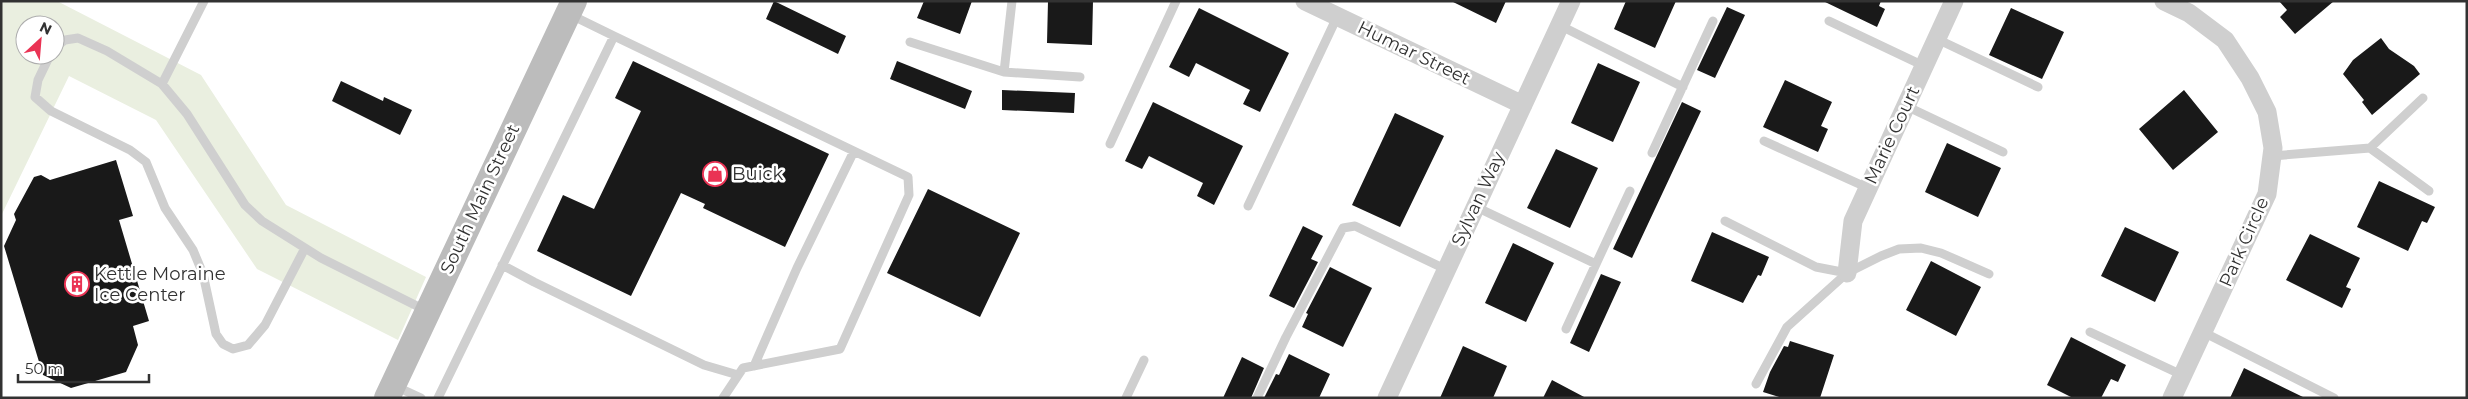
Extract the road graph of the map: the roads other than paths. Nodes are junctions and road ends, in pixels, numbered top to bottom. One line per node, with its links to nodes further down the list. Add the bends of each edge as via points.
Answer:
1 (204, 1): 21 (lane)
2 (1012, 1): 19 (lane)
3 (1176, 1): 28 (lane)
4 (1305, 1): 9 (street, Humar Street)
5 (1571, 1): 12 (street, Sylvan Way)
6 (1954, 1): 14 (street, Marie Court)
7 (2164, 1): 33 (street, Park Circle, via 2189,13 2225,40 2250,78 2266,112)
8 (571, 7): 13 (lane); 46 (main road, South Main Street)
9 (1337, 17): 25 (street, Humar Street); 37 (lane)
10 (1713, 21): 22 (lane)
11 (1829, 21): 18 (lane)
12 (1559, 25): 22 (lane); 25 (street, Sylvan Way)
13 (614, 36): 30 (lane); 42 (lane)
14 (1936, 39): 18 (street, Marie Court); 23 (lane)
15 (65, 40): 21 (lane, via 78,38 107,51)
16 (910, 42): 19 (lane)
17 (45, 65): 40 (lane, via 35,97 51,111 130,150 146,162 165,208 193,250 203,274 216,334 224,344 233,349 248,345 265,325)
18 (1924, 66): 26 (street, Marie Court)
19 (1004, 72): 20 (lane)
20 (1080, 77)
21 (162, 84): 40 (lane, via 187,114 245,206 262,221)
22 (1683, 86): 31 (lane)
23 (2038, 87)
24 (2422, 98): 29 (lane)
25 (1522, 105): 38 (street, Sylvan Way)
26 (1906, 106): 32 (lane); 34 (street, Marie Court)
27 (1764, 141): 34 (lane)
28 (1110, 144)
29 (2370, 148): 33 (lane); 36 (lane)
30 (854, 152): 51 (lane, via 797,268); 51 (lane, via 908,177 909,195 840,349)
31 (1652, 152)
32 (2003, 152)
33 (2272, 156): 49 (street, Park Circle, via 2266,194)
34 (1868, 188): 44 (street, Marie Court, via 1853,221)
35 (1630, 191): 41 (lane)
36 (2429, 191)
37 (1248, 206)
38 (1474, 206): 41 (lane); 43 (street, Sylvan Way)
39 (1725, 222): 44 (lane, via 1816,267)
40 (305, 248): 46 (lane)
41 (1596, 264): 47 (lane)
42 (502, 265): 52 (lane, via 704,365); 57 (lane)
43 (1445, 269): 60 (lane, via 1355,226 1344,228); 61 (street, Sylvan Way)
44 (1847, 273): 45 (lane, via 1899,249 1921,248); 54 (lane, via 1787,327)
45 (1989, 274)
46 (428, 311): 55 (main road, South Main Street)
47 (1566, 329)
48 (2090, 332): 53 (lane)
49 (2202, 332): 53 (street, Park Circle); 63 (lane)
50 (1144, 360): 59 (lane)
51 (754, 366): 52 (lane, via 743,368)
52 (738, 375): 58 (lane)
53 (2182, 376): 62 (street, Park Circle)
54 (1756, 384)
55 (390, 391): 56 (lane)
56 (421, 398)
57 (438, 398)
58 (723, 398)
59 (1126, 398)
60 (1257, 398)
61 (1386, 398)
62 (2172, 398)
63 (2334, 398)

